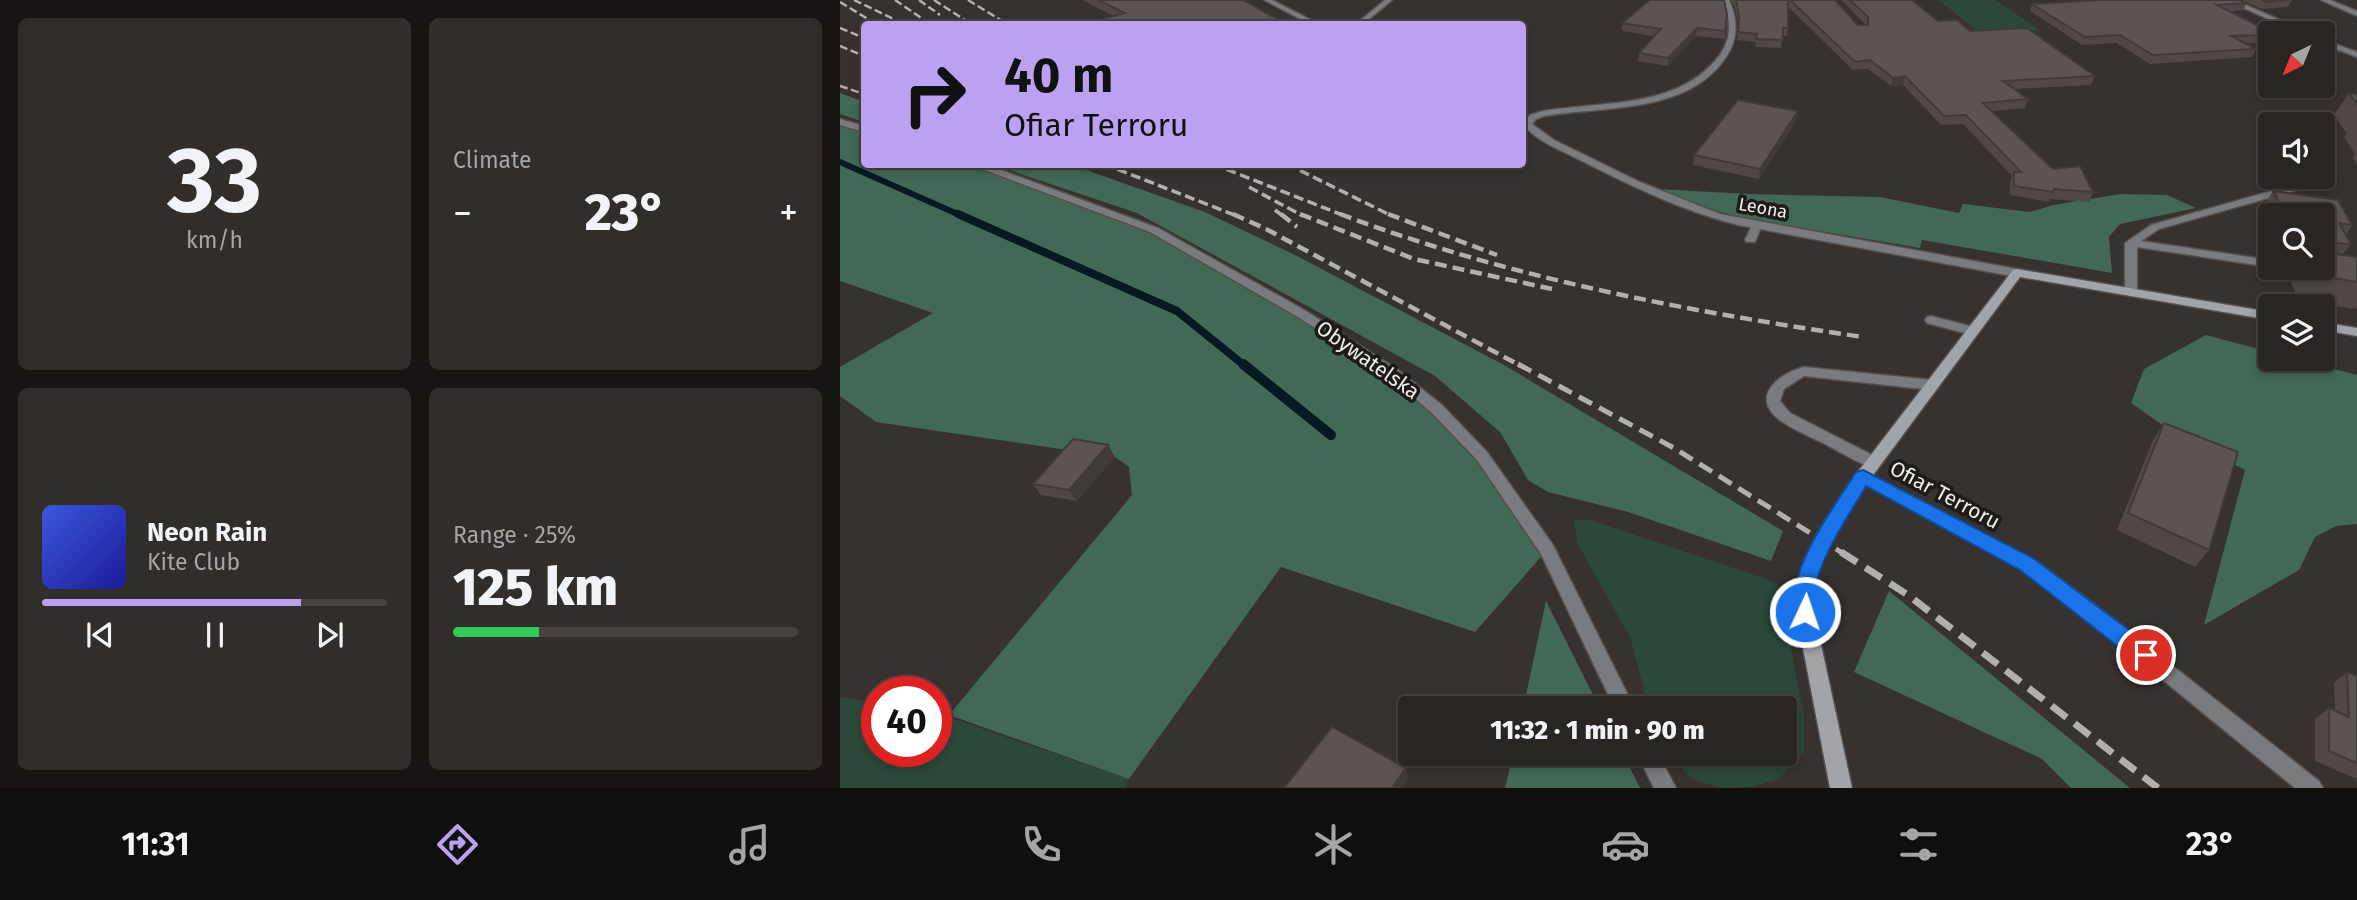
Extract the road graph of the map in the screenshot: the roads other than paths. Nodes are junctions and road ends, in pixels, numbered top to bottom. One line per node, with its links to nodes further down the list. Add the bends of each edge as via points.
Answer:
1 (1267, 0): 7 (street)
2 (1389, 0): 8 (street)
3 (1726, 0): 12 (street, via 1734,22 1733,35 1720,64 1699,83 1669,96 1558,110)
4 (2229, 0): 9 (street)
5 (2324, 0): 6 (street)
6 (2357, 14)
7 (1309, 21)
8 (1363, 21)
9 (2277, 21)
10 (2335, 46): 11 (street)
11 (2357, 55)
12 (1526, 122)
13 (841, 123): 15 (street)
14 (1526, 124): 18 (street, Leona, via 1543,137 1678,205)
15 (861, 129)
16 (985, 168): 31 (street, Obywatelska, via 1154,230 1302,314 1394,373 1482,456 1529,522)
17 (2289, 189): 20 (street, via 2155,227)
18 (1757, 225): 19 (street); 22 (street, Leona)
19 (1751, 240)
20 (2131, 243): 21 (street); 23 (street)
21 (2258, 262)
22 (2017, 273): 23 (street); 27 (street, Ofiar Terroru)
23 (2131, 292): 24 (street)
24 (2258, 314)
25 (1931, 320): 27 (street)
26 (2335, 328): 28 (street)
27 (1972, 331): 29 (street, Ofiar Terroru)
28 (2357, 332)
29 (1932, 384): 30 (street, Ofiar Terroru); 30 (street, via 1804,371 1788,377 1776,389 1773,402 1786,418)
30 (1868, 470): 34 (street, via 1823,539 1806,584 1805,612); 35 (street, Ofiar Terroru, via 2026,564)
31 (1619, 696)
32 (1653, 766): 33 (street)
33 (1665, 788)
34 (1841, 788)
35 (2312, 788)

